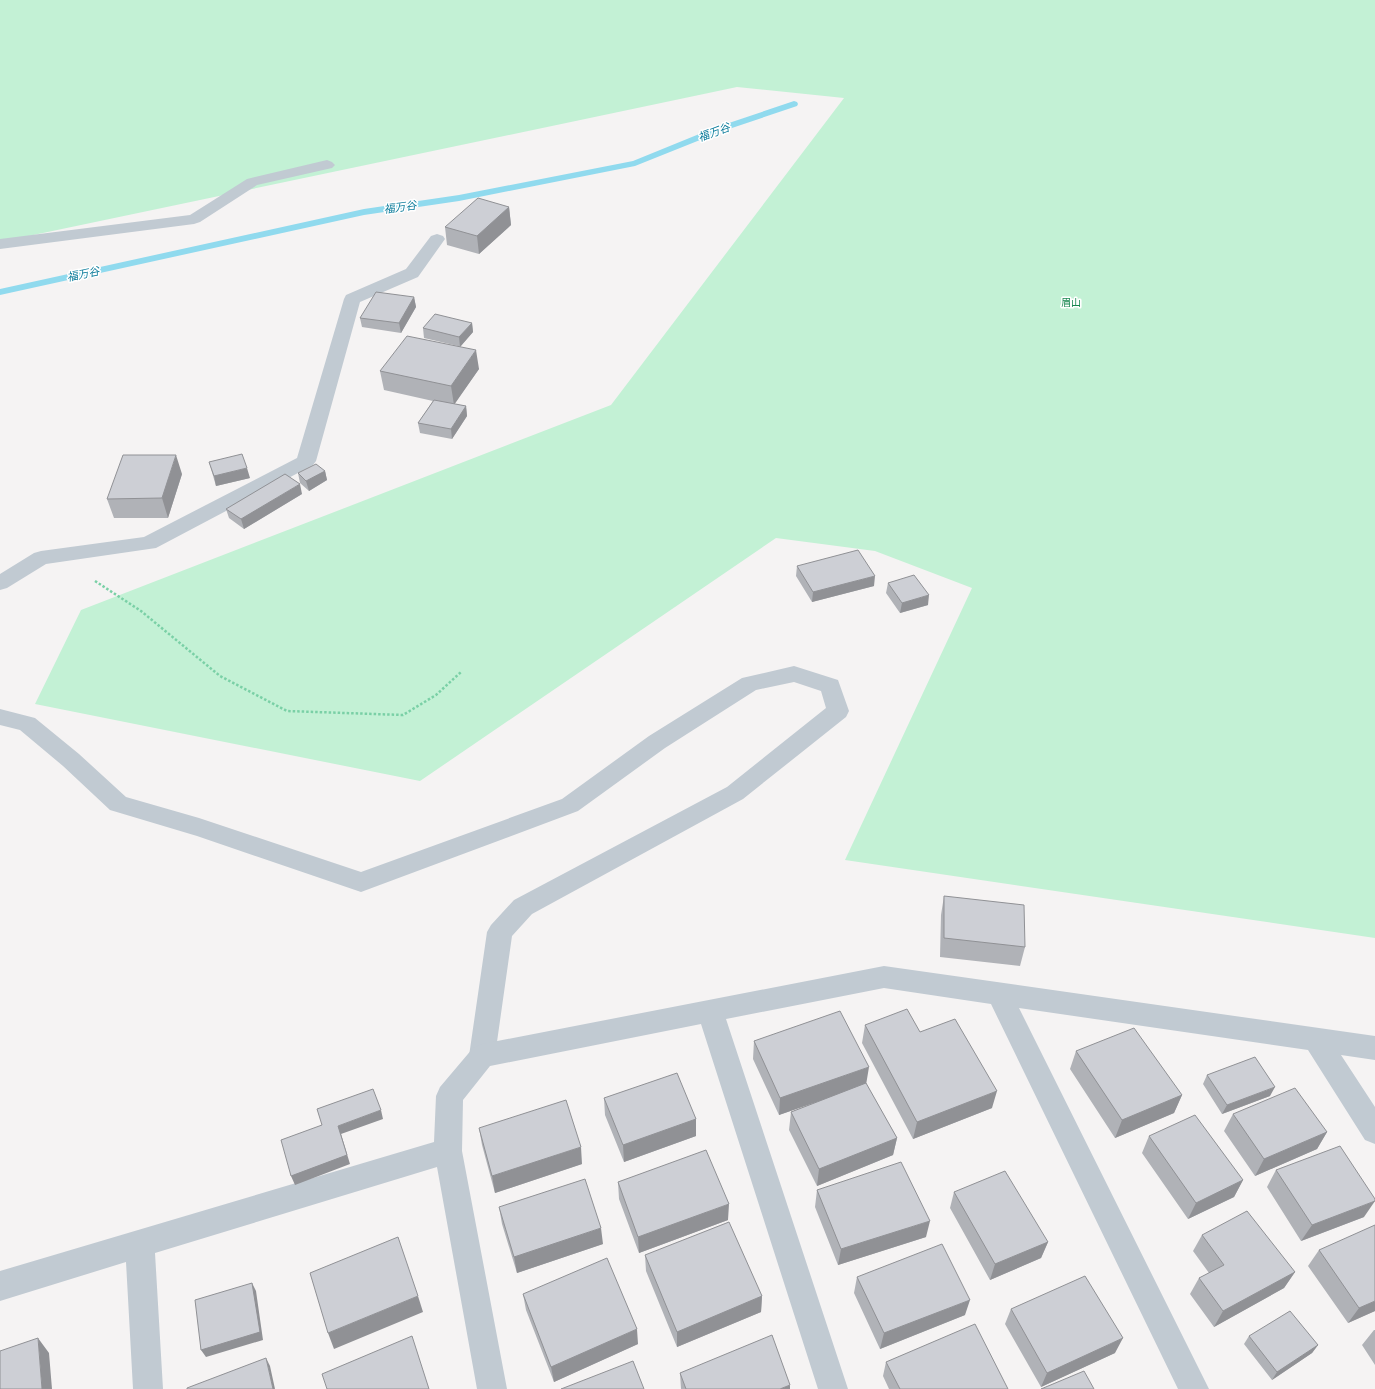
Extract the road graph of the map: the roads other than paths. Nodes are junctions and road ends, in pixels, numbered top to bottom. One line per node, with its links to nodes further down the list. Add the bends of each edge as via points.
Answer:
1 (327, 165): 3 (street, via 252,182 194,219)
2 (437, 239): 4 (street, via 412,273 352,299 306,461 149,543 41,558)
3 (0, 244)
4 (0, 584)
5 (0, 717): 10 (street, via 27,724 71,760 118,804 361,882 570,805 657,742 750,684 794,674 830,686 838,711 735,793 524,908 500,932)
6 (999, 993): 7 (street, via 884,977); 8 (street); 18 (street)
7 (710, 1011): 10 (street); 17 (street)
8 (1316, 1039): 9 (street); 11 (street)
9 (1375, 1048)
10 (482, 1056): 12 (street, via 450,1096)
11 (1375, 1131)
12 (448, 1151): 13 (street); 16 (street)
13 (140, 1244): 14 (street); 15 (street)
14 (0, 1286)
15 (148, 1389)
16 (492, 1389)
17 (833, 1389)
18 (1194, 1389)

